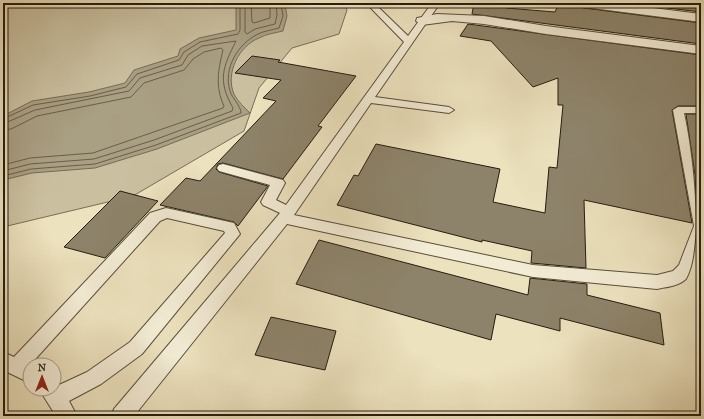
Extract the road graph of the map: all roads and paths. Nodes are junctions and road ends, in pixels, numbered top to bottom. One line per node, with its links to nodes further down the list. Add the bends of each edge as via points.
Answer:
1 (370, 3): 7 (lane)
2 (436, 3): 5 (lane)
3 (584, 3): 6 (street)
4 (701, 18): 6 (street)
5 (422, 21): 6 (street, via 458,17); 7 (lane)
6 (610, 23): 8 (street)
7 (408, 41): 9 (lane)
8 (701, 50)
9 (368, 99): 10 (lane); 13 (lane)
10 (450, 110)
11 (701, 110): 13 (lane, via 678,110 701,226 686,268 679,276 670,280 657,282 533,271)
12 (223, 168): 13 (lane, via 278,183 268,202)
13 (286, 215): 18 (lane)
14 (26, 357): 15 (lane, via 155,217 166,213 229,227 233,234 136,348 94,378)
15 (62, 390)
16 (55, 397): 17 (lane)
17 (67, 416)
18 (121, 416)

